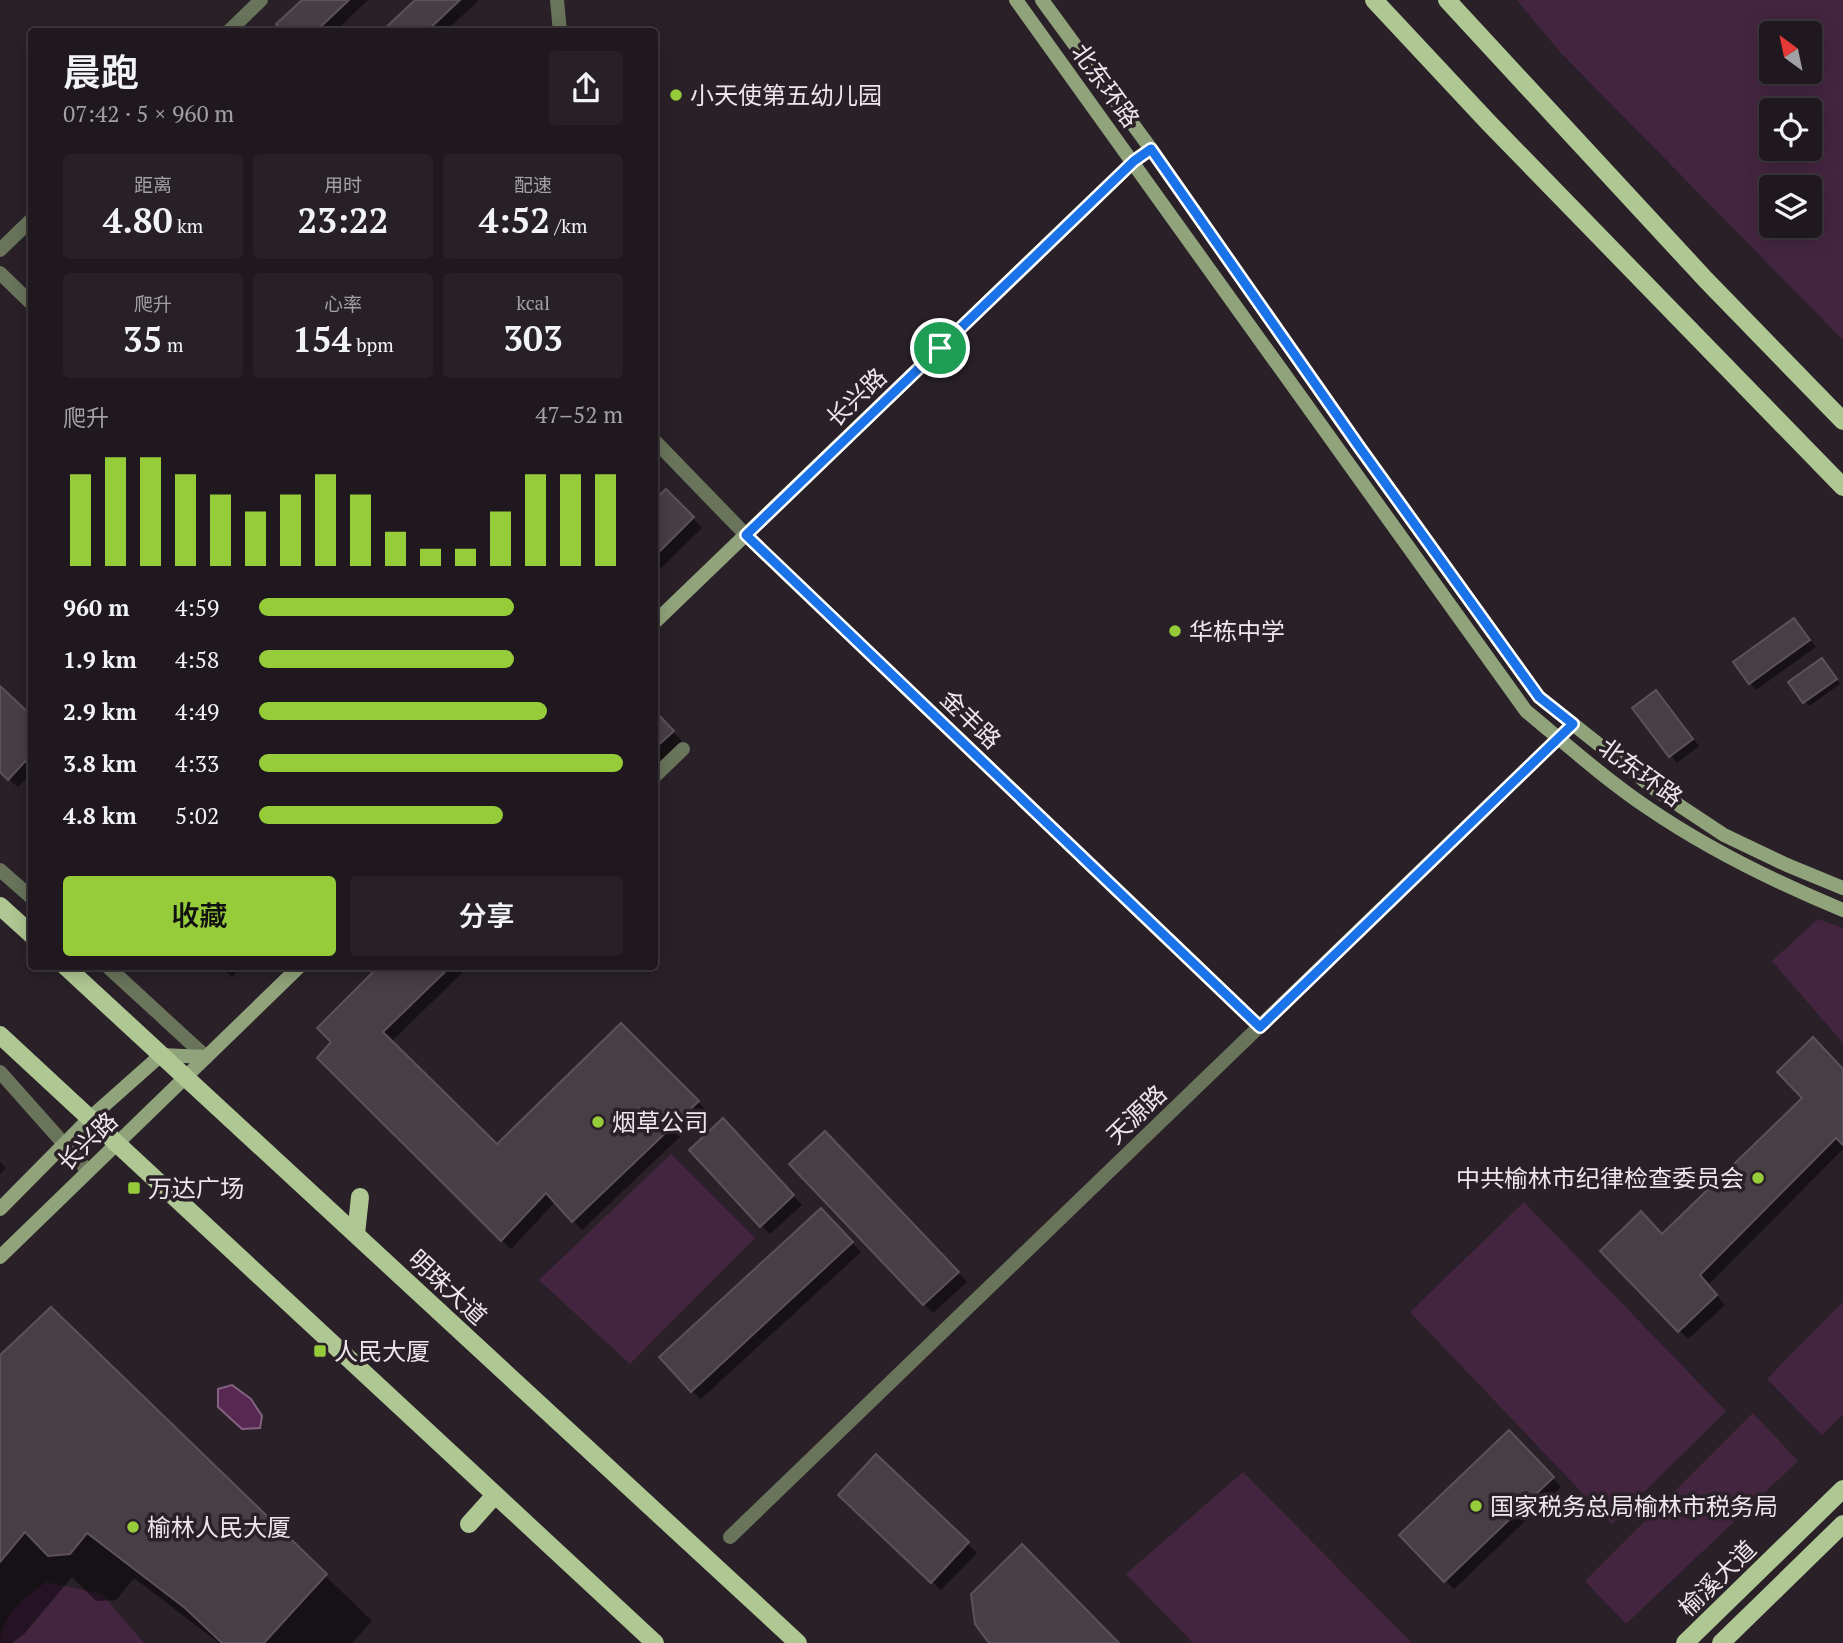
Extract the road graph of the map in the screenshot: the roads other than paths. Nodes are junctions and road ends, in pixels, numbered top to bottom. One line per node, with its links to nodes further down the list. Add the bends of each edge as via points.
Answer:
1 (261, 0): 7 (street)
2 (557, 0): 8 (street)
3 (1016, 0): 10 (main road, 北东环路)
4 (1042, 0): 9 (main road, 北东环路)
5 (1374, 0): 17 (main road)
6 (1447, 0): 15 (main road)
7 (232, 28)
8 (560, 28)
9 (1151, 149): 10 (main road, 长兴路); 20 (main road, 北东环路, via 1539,697)
10 (1134, 161): 18 (main road, 长兴路); 21 (main road, 北东环路, via 1526,711)
11 (28, 223): 12 (street)
12 (0, 250)
13 (0, 273): 14 (street)
14 (28, 300)
15 (1843, 421)
16 (658, 444): 18 (street, 金丰路)
17 (1843, 487)
18 (746, 535): 19 (main road, 长兴路); 33 (street, 金丰路)
19 (658, 619)
20 (1573, 724): 21 (street, 天源路); 25 (main road, 北东环路, via 1656,790 1724,835)
21 (1560, 739): 28 (main road, 北东环路, via 1658,815 1791,888); 33 (street, 天源路)
22 (683, 749): 23 (street)
23 (658, 773)
24 (0, 870): 26 (street)
25 (1843, 888)
26 (28, 894)
27 (0, 906): 29 (main road)
28 (1843, 909)
29 (28, 931)
30 (69, 970): 35 (main road, 明珠大道)
31 (111, 970): 36 (street)
32 (296, 970): 36 (main road, 长兴路)
33 (1260, 1027): 51 (street, 天源路)
34 (0, 1035): 39 (main road)
35 (161, 1055): 36 (main road); 38 (main road, 明珠大道); 39 (main road, 长兴路)
36 (206, 1057): 38 (main road, 长兴路)
37 (0, 1072): 41 (street)
38 (185, 1077): 40 (main road, 长兴路); 45 (main road, 明珠大道)
39 (90, 1118): 40 (main road); 41 (main road, 长兴路)
40 (116, 1144): 42 (main road, 长兴路); 48 (main road)
41 (66, 1145): 42 (street); 44 (main road, 长兴路)
42 (88, 1171): 46 (main road, 长兴路)
43 (359, 1197): 45 (main road)
44 (0, 1209)
45 (356, 1234): 53 (main road, 明珠大道)
46 (0, 1257)
47 (1843, 1489): 54 (main road, 榆溪大道)
48 (495, 1495): 49 (main road); 52 (main road)
49 (469, 1524)
50 (1843, 1524): 55 (main road, 榆溪大道)
51 (730, 1537)
52 (655, 1643)
53 (798, 1643)
54 (1685, 1643)
55 (1721, 1643)

